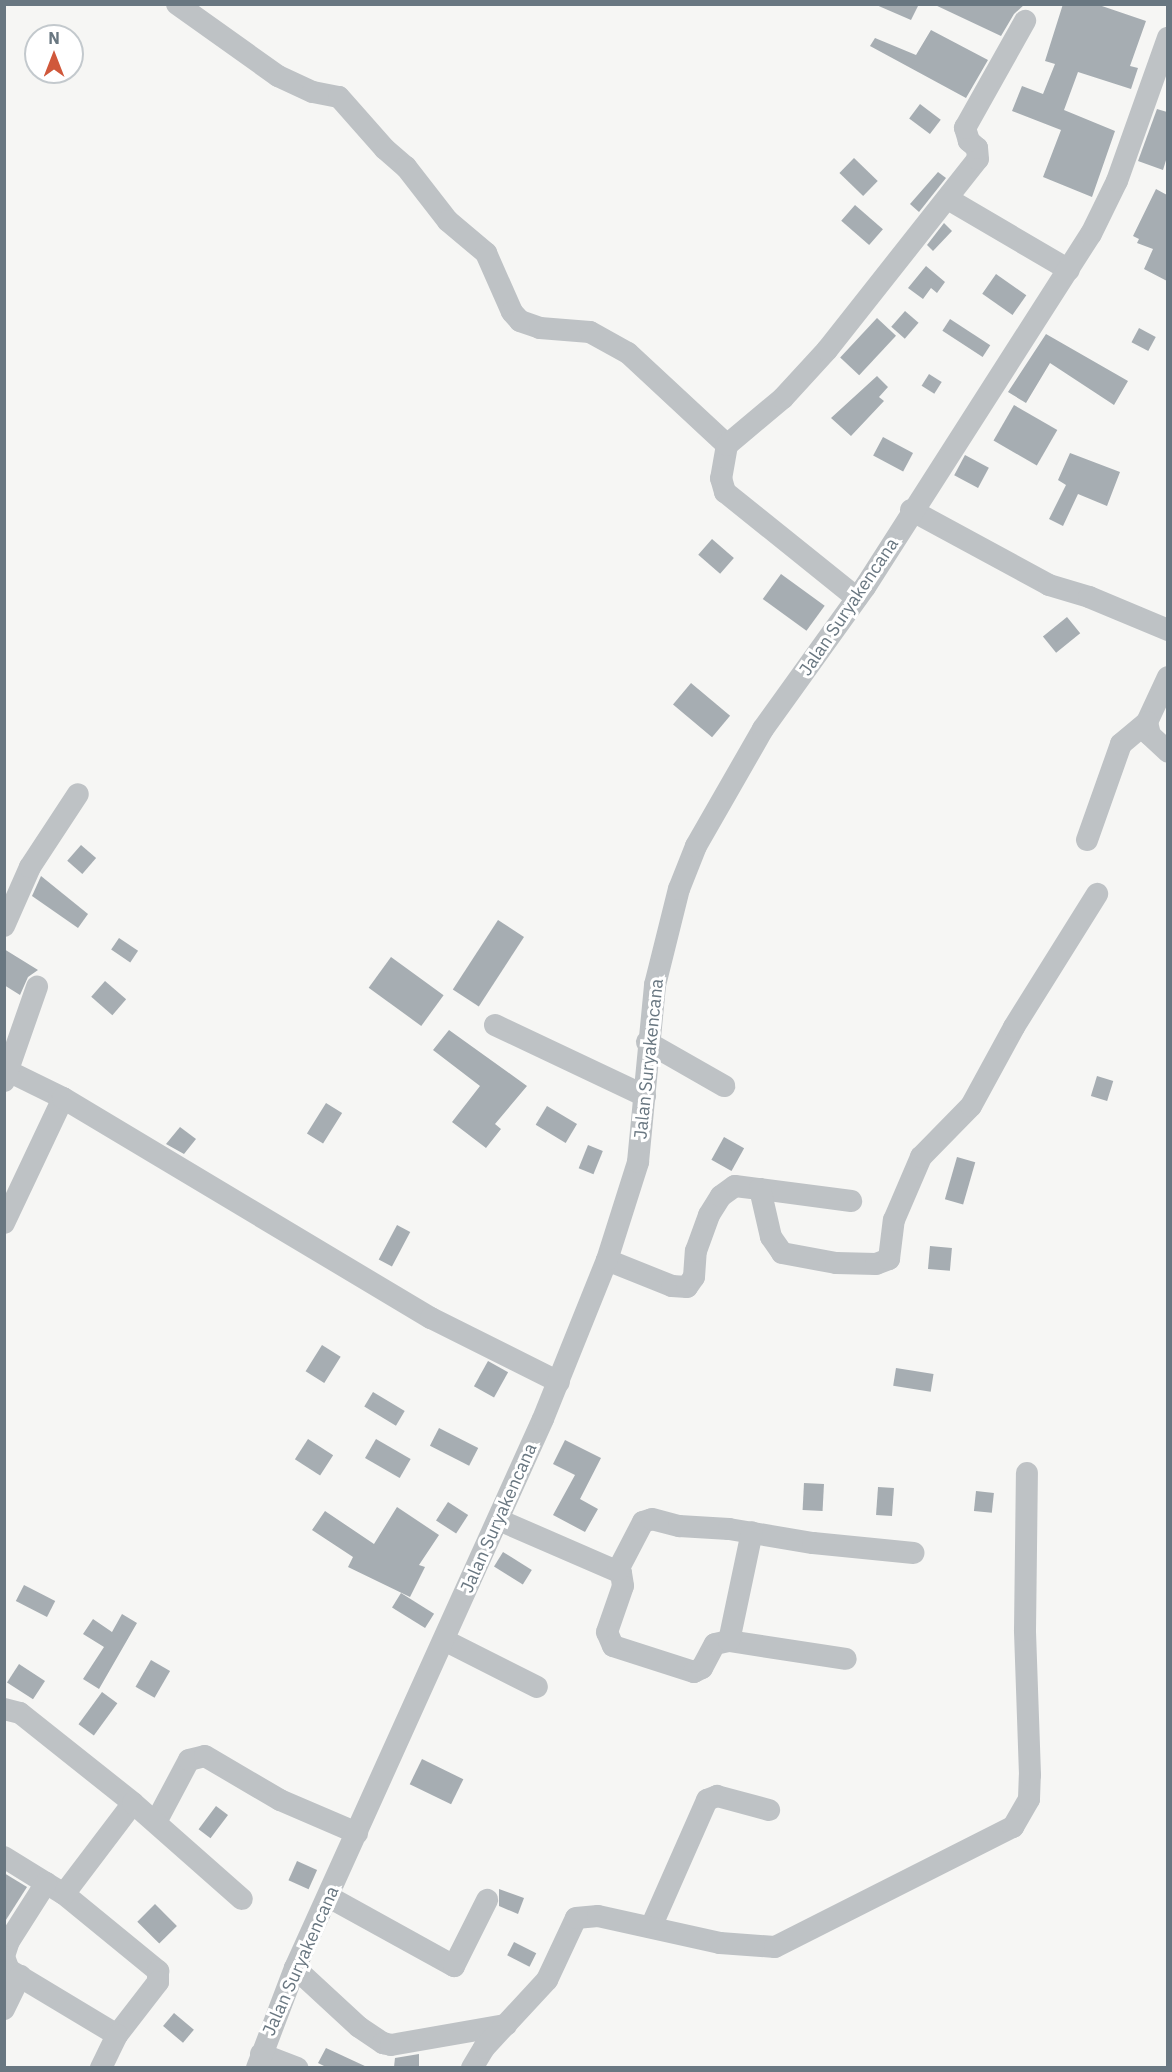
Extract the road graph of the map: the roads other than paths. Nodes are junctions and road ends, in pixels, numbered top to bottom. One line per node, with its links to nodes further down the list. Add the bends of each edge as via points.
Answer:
1 (177, 4): 6 (street, via 278,76 314,92 339,97 406,167 448,221 486,253 512,312 520,321 540,328 606,337)
2 (1025, 21): 4 (street, via 965,128 969,141 977,148 978,159)
3 (1167, 38): 5 (street, Jalan Suryakencana, via 1117,180)
4 (948, 200): 5 (street); 6 (street, via 890,267 827,350 783,398)
5 (1069, 270): 7 (street, Jalan Suryakencana)
6 (727, 445): 8 (street, via 721,478 725,492)
7 (911, 510): 8 (street, Jalan Suryakencana); 9 (street, via 1049,585 1089,597)
8 (857, 598): 19 (street, Jalan Suryakencana, via 763,729 696,846 679,889 661,957)
9 (1167, 630)
10 (1167, 677): 11 (street)
11 (1147, 722): 12 (street, via 1150,735); 14 (street, via 1121,744)
12 (1167, 752)
13 (78, 794): 16 (street, via 30,867)
14 (1087, 840)
15 (1097, 894): 24 (street, via 1014,1027 971,1106 921,1157 894,1220 889,1259 876,1264 836,1263 782,1253 771,1237)
16 (4, 926)
17 (38, 987): 20 (street)
18 (495, 1025): 22 (street)
19 (648, 1042): 21 (street); 22 (street, Jalan Suryakencana)
20 (6, 1074): 23 (street)
21 (724, 1086)
22 (645, 1096): 27 (street, Jalan Suryakencana, via 638,1162)
23 (63, 1098): 26 (street); 28 (street, via 431,1318)
24 (760, 1189): 25 (street); 27 (street, via 735,1186 715,1204 699,1237 694,1277 687,1287 672,1286)
25 (851, 1201)
26 (4, 1222)
27 (607, 1260): 28 (street, Jalan Suryakencana)
28 (559, 1382): 30 (street, Jalan Suryakencana)
29 (1027, 1473): 48 (street, via 1025,1630 1030,1775 1029,1799 1018,1821 788,1944 751,1947)
30 (499, 1520): 33 (street); 34 (street, Jalan Suryakencana)
31 (752, 1532): 32 (street); 33 (street, via 648,1520); 35 (street)
32 (914, 1553)
33 (618, 1570): 35 (street, via 623,1586 607,1632 613,1646 697,1672 715,1644)
34 (444, 1640): 37 (street); 42 (street, Jalan Suryakencana)
35 (729, 1641): 36 (street)
36 (846, 1659)
37 (537, 1687)
38 (4, 1709): 39 (street, via 20,1713)
39 (133, 1803): 41 (street); 44 (street)
40 (768, 1810): 48 (street, via 717,1796 707,1800)
41 (156, 1822): 42 (street, via 189,1760 205,1755 280,1800); 46 (street)
42 (357, 1833): 45 (street, Jalan Suryakencana)
43 (4, 1857): 44 (street)
44 (55, 1888): 49 (street, via 9,1941); 54 (street, via 158,1971 158,1982)
45 (329, 1897): 47 (street, via 454,1966); 50 (street, Jalan Suryakencana)
46 (242, 1899)
47 (487, 1900)
48 (651, 1927): 53 (street, via 588,1915 576,1918 547,1980)
49 (4, 1957): 51 (street, via 9,1970)
50 (295, 1968): 53 (street, via 382,2043); 55 (street, Jalan Suryakencana)
51 (20, 1976): 52 (street); 54 (street)
52 (4, 2009)
53 (506, 2025): 58 (street)
54 (117, 2035): 56 (street)
55 (259, 2061): 57 (street)
56 (100, 2067)
57 (297, 2067)
58 (472, 2067)

